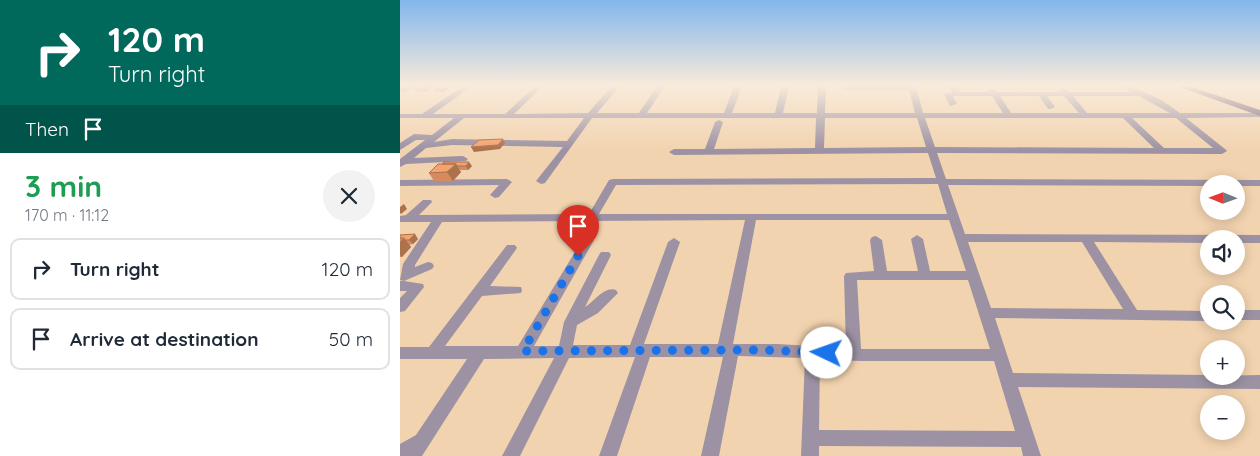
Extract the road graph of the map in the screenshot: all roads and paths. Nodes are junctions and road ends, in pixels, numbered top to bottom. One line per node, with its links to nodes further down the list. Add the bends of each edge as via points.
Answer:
1 (437, 107): 19 (street)
2 (516, 107): 21 (street)
3 (598, 107): 22 (street)
4 (647, 107): 23 (street)
5 (728, 107): 28 (street)
6 (780, 107): 24 (street)
7 (821, 107): 25 (street)
8 (918, 107): 26 (street)
9 (1004, 107): 27 (street)
10 (1078, 107): 15 (street)
11 (1169, 107): 17 (street)
12 (1243, 107): 14 (main road)
13 (1245, 107): 14 (main road)
14 (1260, 113): 17 (street)
15 (1085, 115): 16 (street); 27 (street)
16 (1125, 115): 17 (street); 37 (street)
17 (1178, 115): 37 (street, via 1222,151)
18 (400, 116): 19 (street)
19 (424, 116): 20 (street)
20 (462, 116): 21 (street); 31 (street)
21 (507, 116): 22 (street)
22 (590, 116): 23 (street); 32 (street)
23 (641, 116): 28 (street)
24 (778, 116): 25 (street); 28 (street)
25 (820, 116): 26 (street); 35 (street)
26 (920, 116): 27 (street); 36 (street)
27 (1009, 116)
28 (723, 119): 39 (street)
29 (400, 137): 30 (street)
30 (414, 138): 31 (street); 34 (street)
31 (433, 138): 33 (street)
32 (570, 144): 33 (street, via 452,142); 42 (street)
33 (422, 146): 41 (street)
34 (400, 147)
35 (819, 150): 36 (street); 39 (street)
36 (931, 150): 37 (street); 43 (street)
37 (1161, 150)
38 (674, 152): 39 (street)
39 (708, 152)
40 (463, 159): 41 (street)
41 (402, 162)
42 (541, 181)
43 (943, 181): 45 (street); 49 (street); 50 (street, via 613,182)
44 (400, 183): 46 (street, via 507,182)
45 (1260, 183)
46 (495, 195)
47 (427, 202): 51 (street)
48 (751, 216): 49 (street); 50 (street); 79 (street)
49 (954, 216): 53 (street)
50 (592, 218): 52 (street)
51 (404, 219): 52 (street)
52 (438, 219): 62 (street, via 422,246)
53 (962, 238): 54 (street); 66 (street)
54 (1085, 238): 56 (street); 73 (street)
55 (917, 239): 64 (street)
56 (1260, 239)
57 (588, 240): 80 (street)
58 (876, 240): 65 (street)
59 (674, 242): 78 (street)
60 (511, 248): 69 (street)
61 (605, 255): 77 (street)
62 (405, 261): 67 (street, via 409,264)
63 (428, 266): 67 (street)
64 (925, 275): 65 (street); 66 (street)
65 (881, 276): 86 (street, via 850,276)
66 (974, 276): 72 (street)
67 (403, 280): 71 (street, via 418,287)
68 (516, 290): 69 (street)
69 (479, 291): 83 (street)
70 (611, 293): 77 (street)
71 (400, 307)
72 (986, 313): 73 (street); 87 (street)
73 (1133, 315): 76 (street)
74 (1245, 315): 75 (street)
75 (1260, 315)
76 (1200, 316)
77 (571, 322): 81 (street)
78 (640, 350): 79 (street); 81 (street); 96 (street)
79 (728, 350): 85 (street); 97 (street)
80 (523, 351): 81 (street); 84 (street)
81 (565, 351): 95 (street)
82 (400, 352): 83 (street)
83 (433, 352): 84 (street)
84 (480, 352): 90 (street)
85 (813, 352): 86 (street); 91 (street)
86 (854, 354): 87 (street)
87 (1000, 355): 88 (street)
88 (1008, 380): 89 (street); 92 (street)
89 (1260, 382)
90 (423, 438): 93 (street); 94 (street)
91 (810, 438): 92 (street); 98 (street)
92 (1027, 439): 99 (street)
93 (400, 454)
94 (412, 456)
95 (511, 456)
96 (608, 456)
97 (710, 456)
98 (810, 456)
99 (1032, 456)

